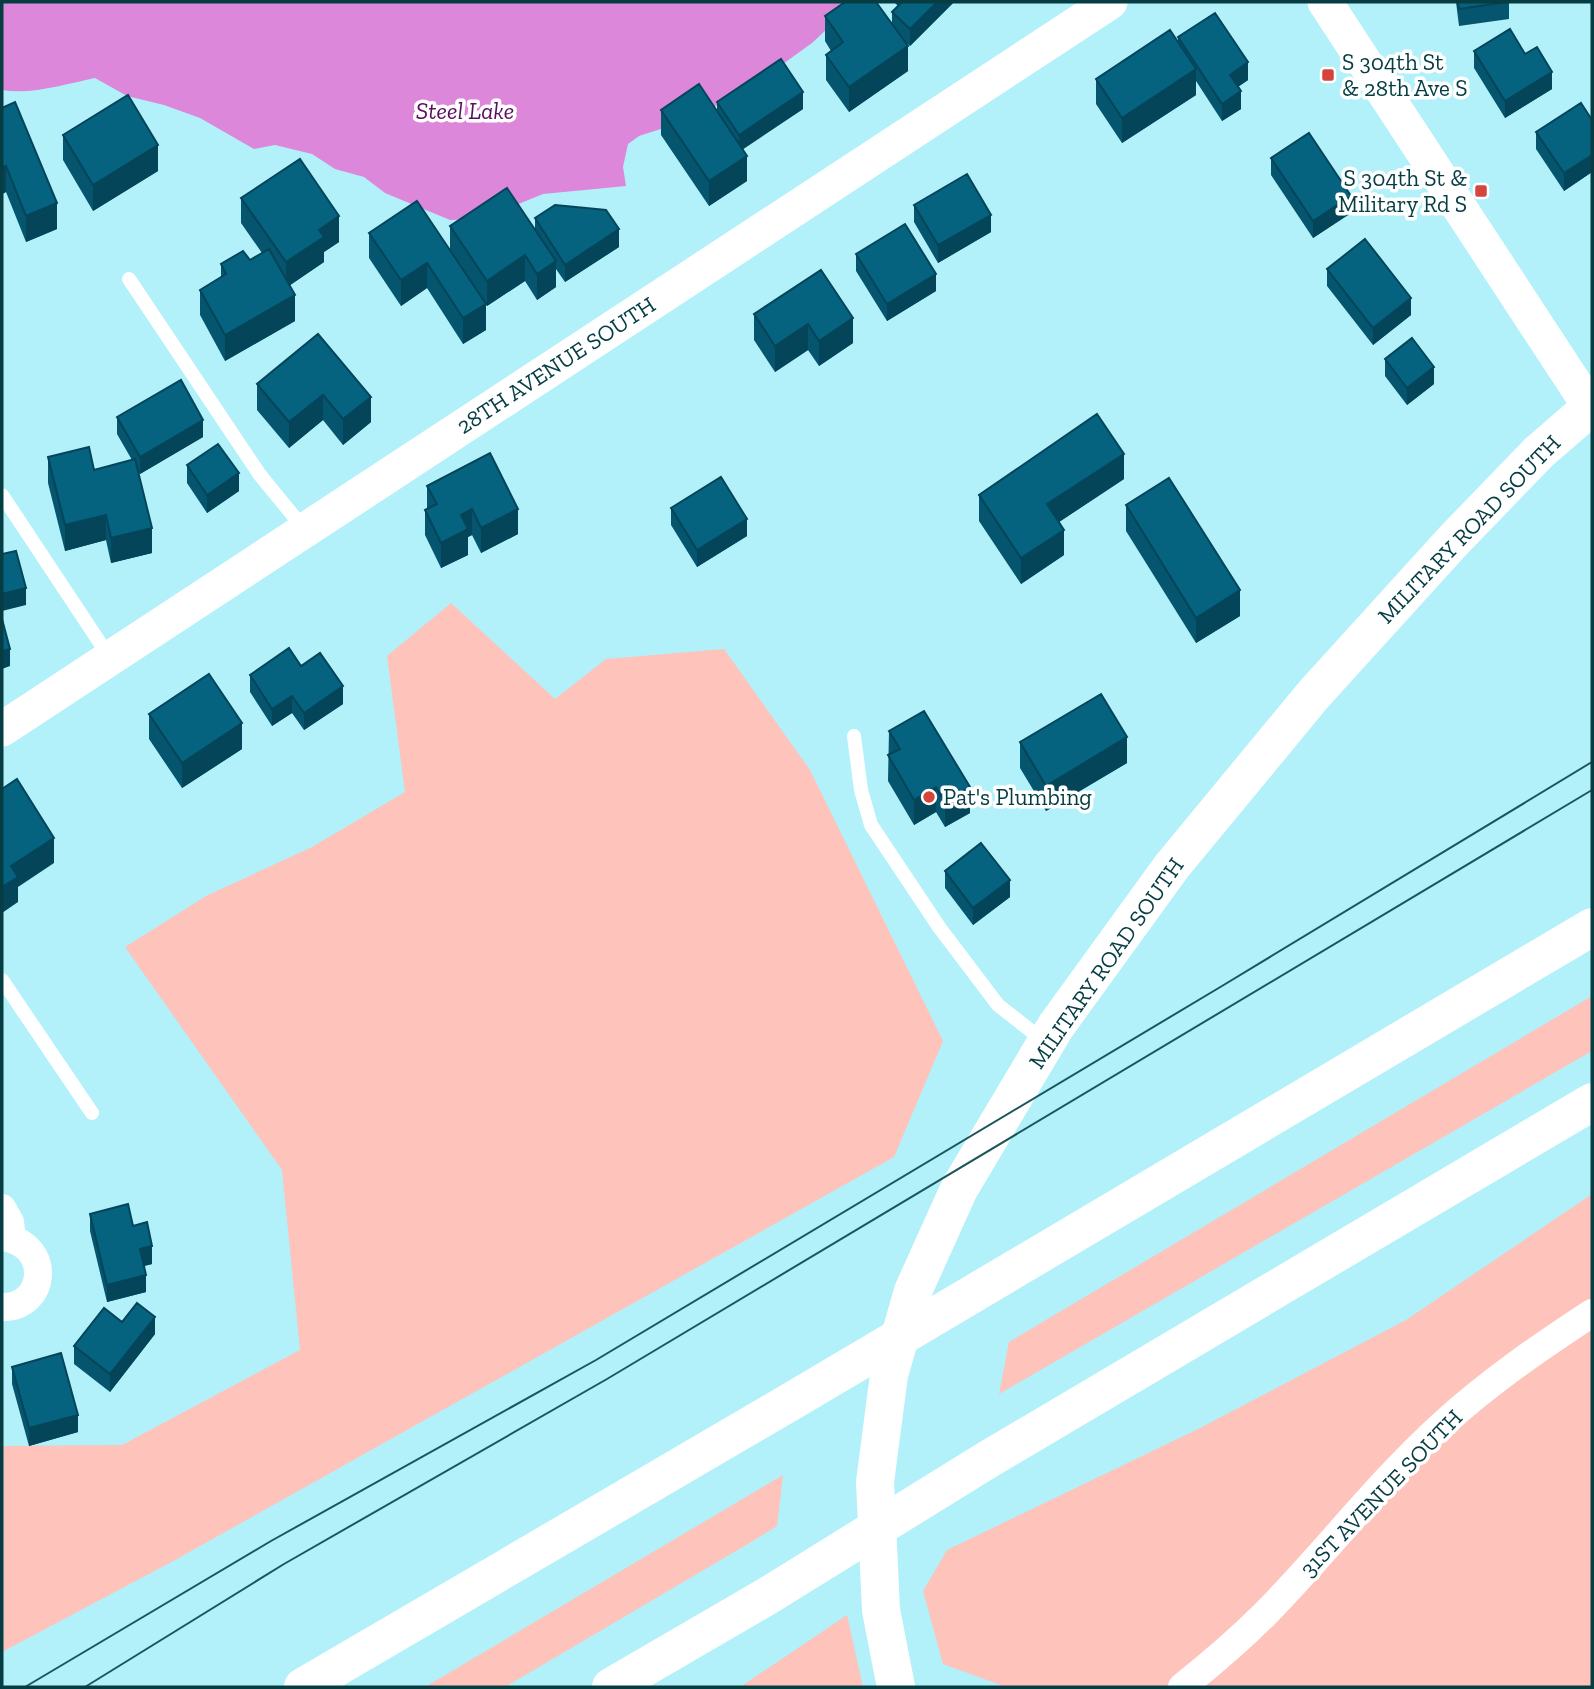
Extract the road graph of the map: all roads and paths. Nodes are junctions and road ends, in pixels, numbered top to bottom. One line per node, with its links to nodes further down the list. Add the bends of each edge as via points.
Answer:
1 (1110, 2): 6 (street, 28TH AVENUE SOUTH)
2 (1325, 2): 4 (street)
3 (129, 279): 6 (lane, via 260,475)
4 (1592, 408): 12 (main road, MILITARY ROAD SOUTH, via 1539,452 1314,694 1172,866)
5 (2, 495): 7 (lane)
6 (305, 530): 7 (street, 28TH AVENUE SOUTH)
7 (110, 658): 8 (street, 28TH AVENUE SOUTH)
8 (2, 729)
9 (854, 736): 12 (lane, via 871,825 998,1005)
10 (1592, 927): 19 (main road)
11 (2, 980): 14 (lane)
12 (1046, 1043): 21 (main road, MILITARY ROAD SOUTH, via 959,1189 913,1291 889,1375 875,1482 881,1610)
13 (1592, 1102): 20 (main road)
14 (92, 1113)
15 (2, 1208): 16 (street, via 10,1222)
16 (7, 1238): 17 (street, via 32,1252 38,1275 29,1296)
17 (2, 1307)
18 (1592, 1313): 22 (street, 31ST AVENUE SOUTH, via 1535,1350 1442,1424 1265,1614)
19 (303, 1687)
20 (611, 1687)
21 (897, 1687)
22 (1182, 1687)

